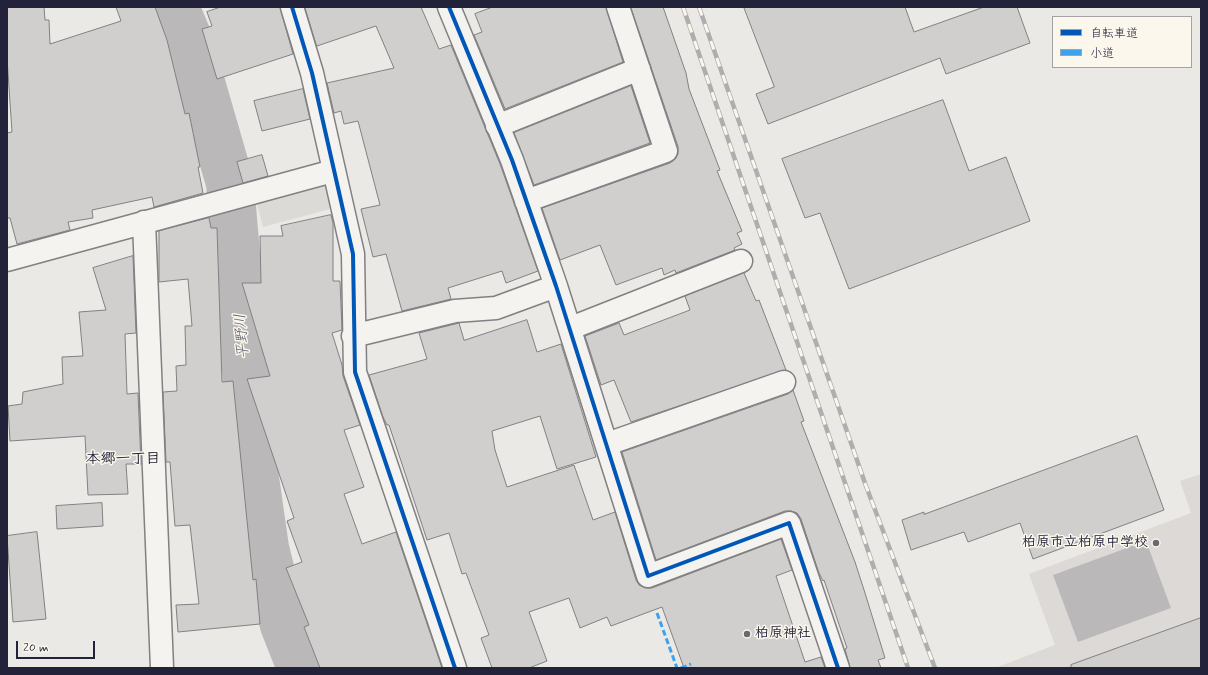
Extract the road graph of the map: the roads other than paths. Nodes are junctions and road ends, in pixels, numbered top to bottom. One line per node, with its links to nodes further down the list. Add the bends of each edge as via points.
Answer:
1 (292, 7): 6 (street, via 312,73)
2 (449, 7): 5 (street)
3 (618, 7): 4 (street)
4 (639, 69): 5 (street); 7 (street, via 666,151)
5 (497, 126): 7 (street)
6 (333, 172): 8 (street); 13 (street, via 353,254)
7 (526, 201): 11 (street)
8 (144, 222): 9 (street); 16 (street)
9 (7, 260)
10 (741, 261): 12 (street)
11 (556, 286): 12 (street); 13 (street, via 496,308 455,311)
12 (571, 328): 15 (street)
13 (353, 336): 17 (street, via 355,372)
14 (784, 382): 15 (street)
15 (607, 444): 18 (street, via 648,576 789,523)
16 (162, 668)
17 (455, 668)
18 (838, 668)

